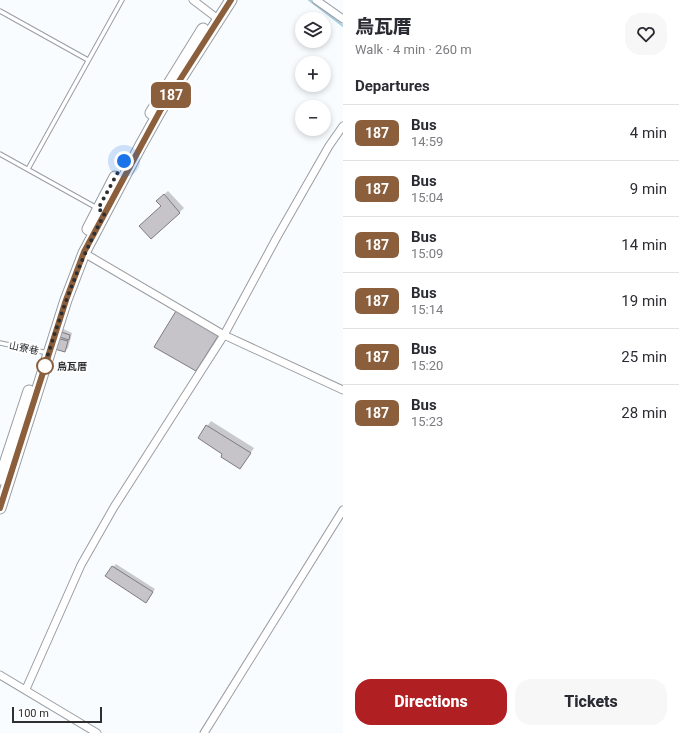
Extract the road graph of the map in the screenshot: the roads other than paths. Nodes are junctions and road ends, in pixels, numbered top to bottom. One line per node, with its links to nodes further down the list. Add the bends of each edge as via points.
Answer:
1 (122, 0): 9 (lane)
2 (193, 0): 7 (street)
3 (222, 0): 7 (main road)
4 (231, 0): 7 (main road)
5 (316, 0): 8 (street)
6 (0, 11): 9 (lane)
7 (215, 17): 13 (main road)
8 (343, 19)
9 (88, 60): 12 (lane)
10 (343, 126): 15 (street, via 328,146)
11 (0, 154): 12 (lane)
12 (28, 169): 13 (lane)
13 (101, 211): 14 (main road); 17 (main road, via 85,234 69,271)
14 (84, 252): 15 (street); 17 (main road)
15 (224, 335): 18 (street); 23 (street, via 114,507 81,564)
16 (0, 343): 17 (lane, 山寮巷)
17 (45, 352): 19 (main road); 20 (main road)
18 (343, 390)
19 (0, 479)
20 (0, 508)
21 (343, 510): 27 (street)
22 (0, 675): 23 (street)
23 (26, 689): 24 (street)
24 (84, 725): 25 (street); 26 (street)
25 (82, 733)
26 (97, 733)
27 (204, 733)

